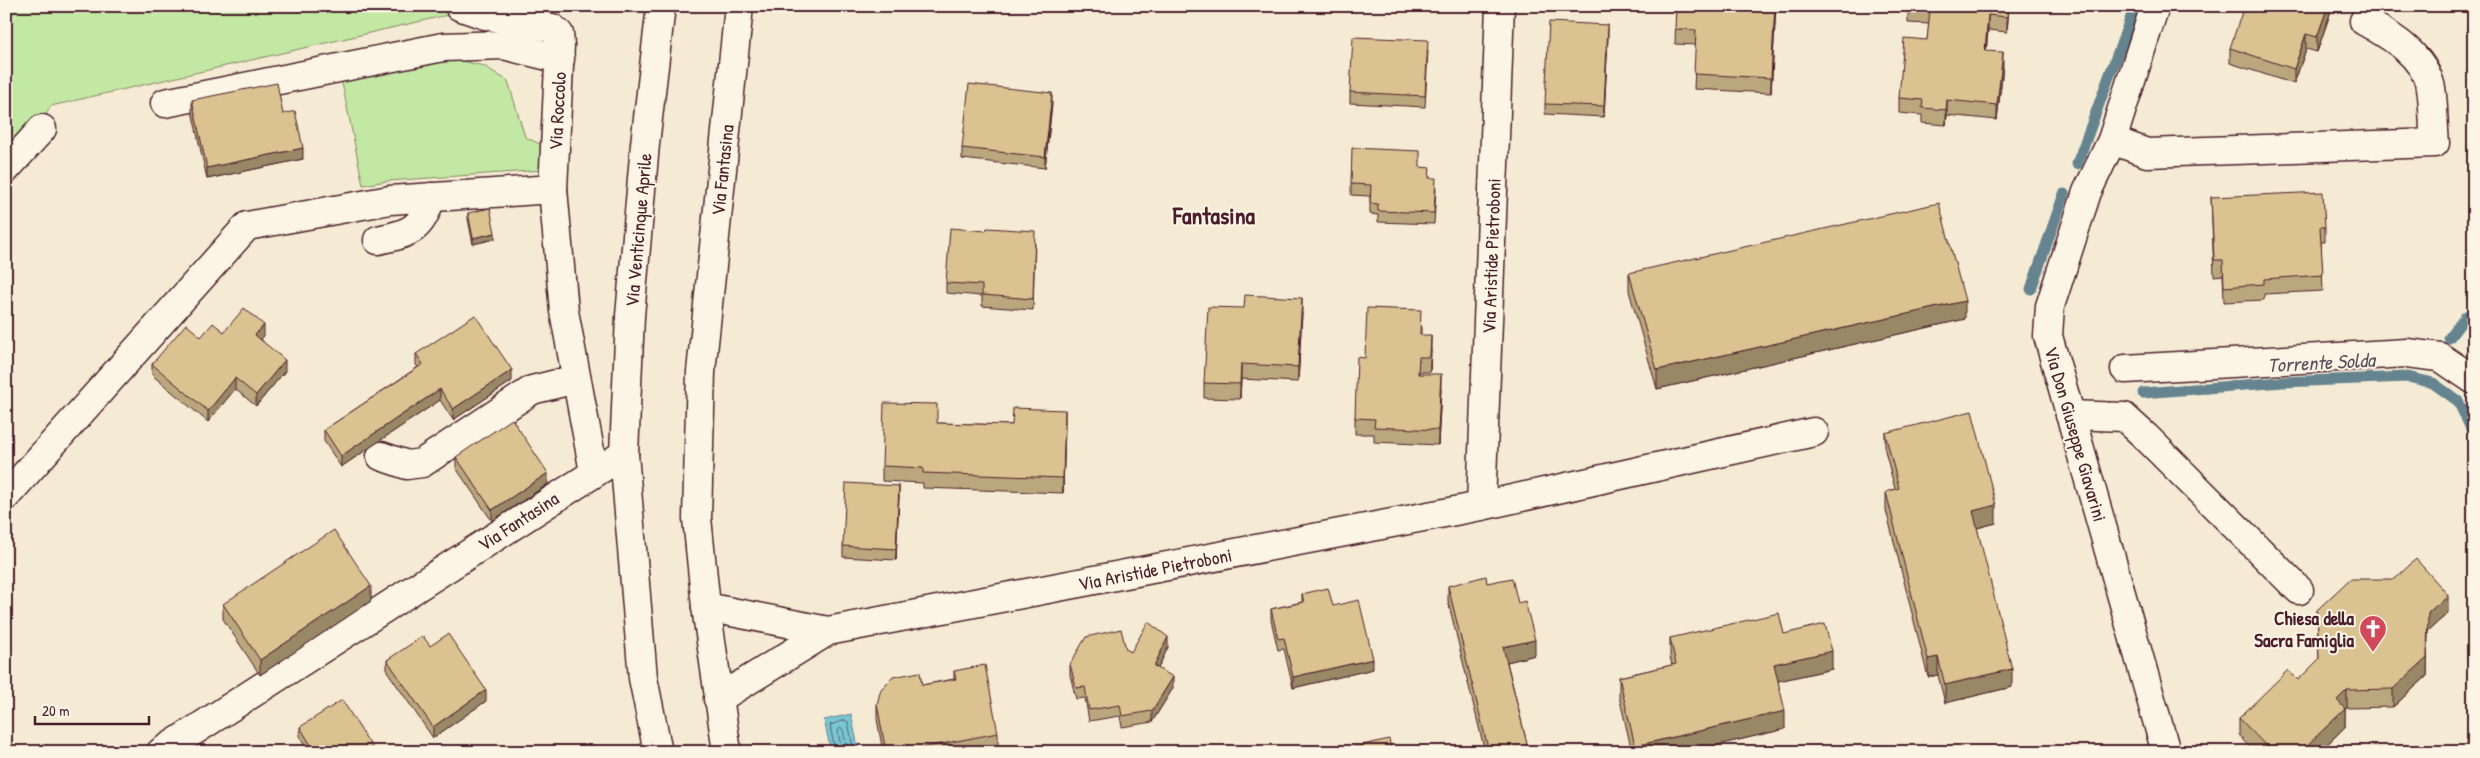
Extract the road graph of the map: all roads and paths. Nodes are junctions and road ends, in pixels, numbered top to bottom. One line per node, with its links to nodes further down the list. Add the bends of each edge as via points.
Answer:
1 (459, 6): 7 (street, via 486,15 552,28 559,34)
2 (661, 6): 20 (street, Via Venticinque Aprile, via 630,316)
3 (739, 6): 26 (street, Via Fantasina, via 700,372 697,518)
4 (1500, 6): 24 (street, Via Aristide Pietroboni)
5 (2155, 6): 10 (street, Via Don Giuseppe Giavarini)
6 (2364, 21): 10 (street, via 2397,40 2417,60 2430,86 2434,142 2147,153)
7 (560, 59): 8 (street, Via Roccolo, via 504,45 443,47); 12 (street, Via Roccolo)
8 (165, 103)
9 (42, 129): 11 (street)
10 (2112, 140): 18 (street, Via Don Giuseppe Giavarini, via 2087,192 2050,306 2048,336)
11 (6, 169)
12 (553, 189): 13 (street); 16 (street, Via Roccolo, via 564,311)
13 (431, 197): 14 (street, via 424,219 415,227 400,235); 23 (street, via 390,200 247,226)
14 (378, 240)
15 (2125, 369): 17 (street, via 2407,353 2440,357)
16 (576, 379): 21 (street, via 532,390 422,463 407,465); 22 (street, Via Roccolo)
17 (2474, 380)
18 (2070, 415): 25 (street, via 2124,417); 32 (street, Via Don Giuseppe Giavarini)
19 (1814, 432): 24 (street, Via Aristide Pietroboni)
20 (624, 454): 22 (street, Via Fantasina); 30 (street, via 643,678)
21 (381, 456)
22 (594, 472): 29 (street, Via Fantasina)
23 (6, 496)
24 (1482, 506): 27 (street, Via Aristide Pietroboni)
25 (2299, 590)
26 (706, 607): 27 (street, Via Aristide Pietroboni); 28 (street, Via Fantasina)
27 (828, 631): 28 (street, Via Aristide Pietroboni)
28 (718, 698): 31 (street, Via Fantasina)
29 (161, 752)
30 (658, 752)
31 (727, 752)
32 (2166, 752)

